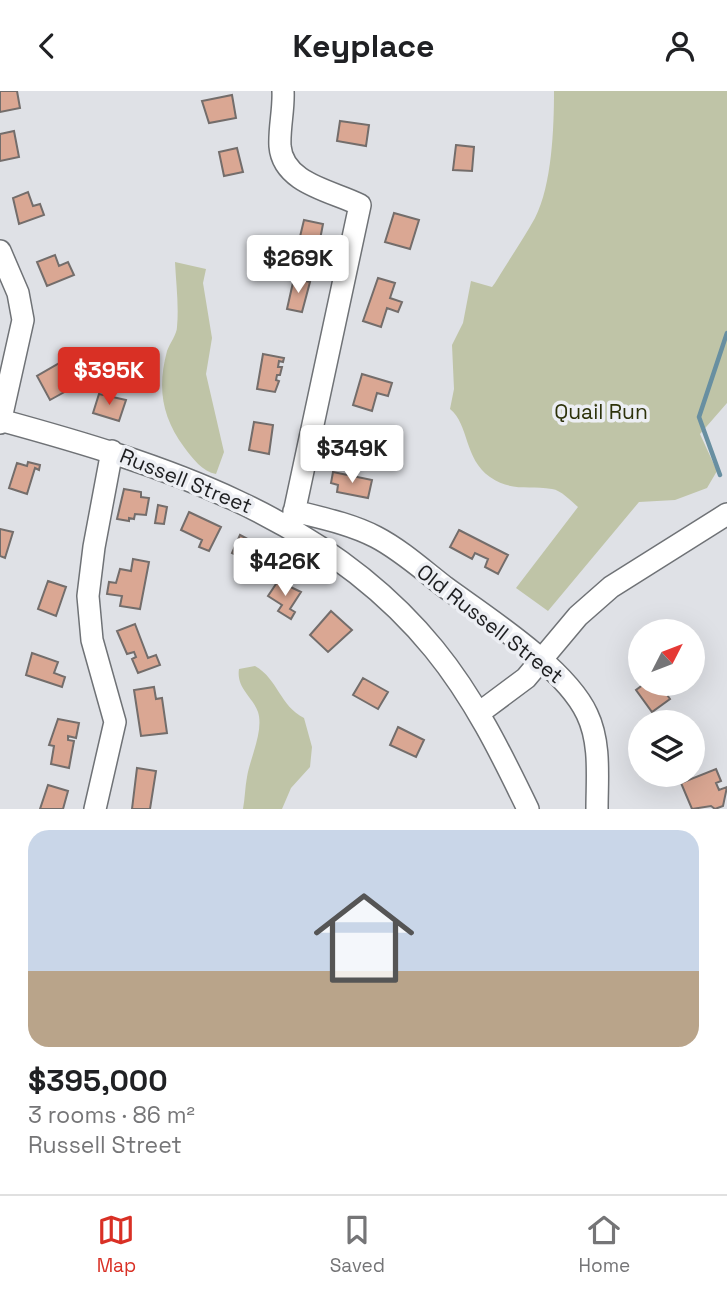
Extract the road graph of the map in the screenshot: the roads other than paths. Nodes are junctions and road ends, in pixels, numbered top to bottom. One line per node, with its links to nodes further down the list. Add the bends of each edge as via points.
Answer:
1 (283, 91): 6 (street, via 280,145 290,170 304,181 360,205)
2 (0, 251): 3 (street, via 18,293 23,320)
3 (0, 421): 4 (street, Russell Street)
4 (112, 451): 6 (street, Russell Street); 9 (street, via 88,596 92,640 115,717)
5 (727, 514): 7 (street, via 611,587 578,616)
6 (293, 519): 7 (street, Old Russell Street, via 348,526 384,542); 8 (street, Russell Street, via 400,612 435,650)
7 (541, 662): 8 (street, via 512,691); 11 (street, Old Russell Street, via 572,690 592,726)
8 (479, 713): 10 (street, Russell Street)
9 (95, 809)
10 (528, 809)
11 (597, 809)

